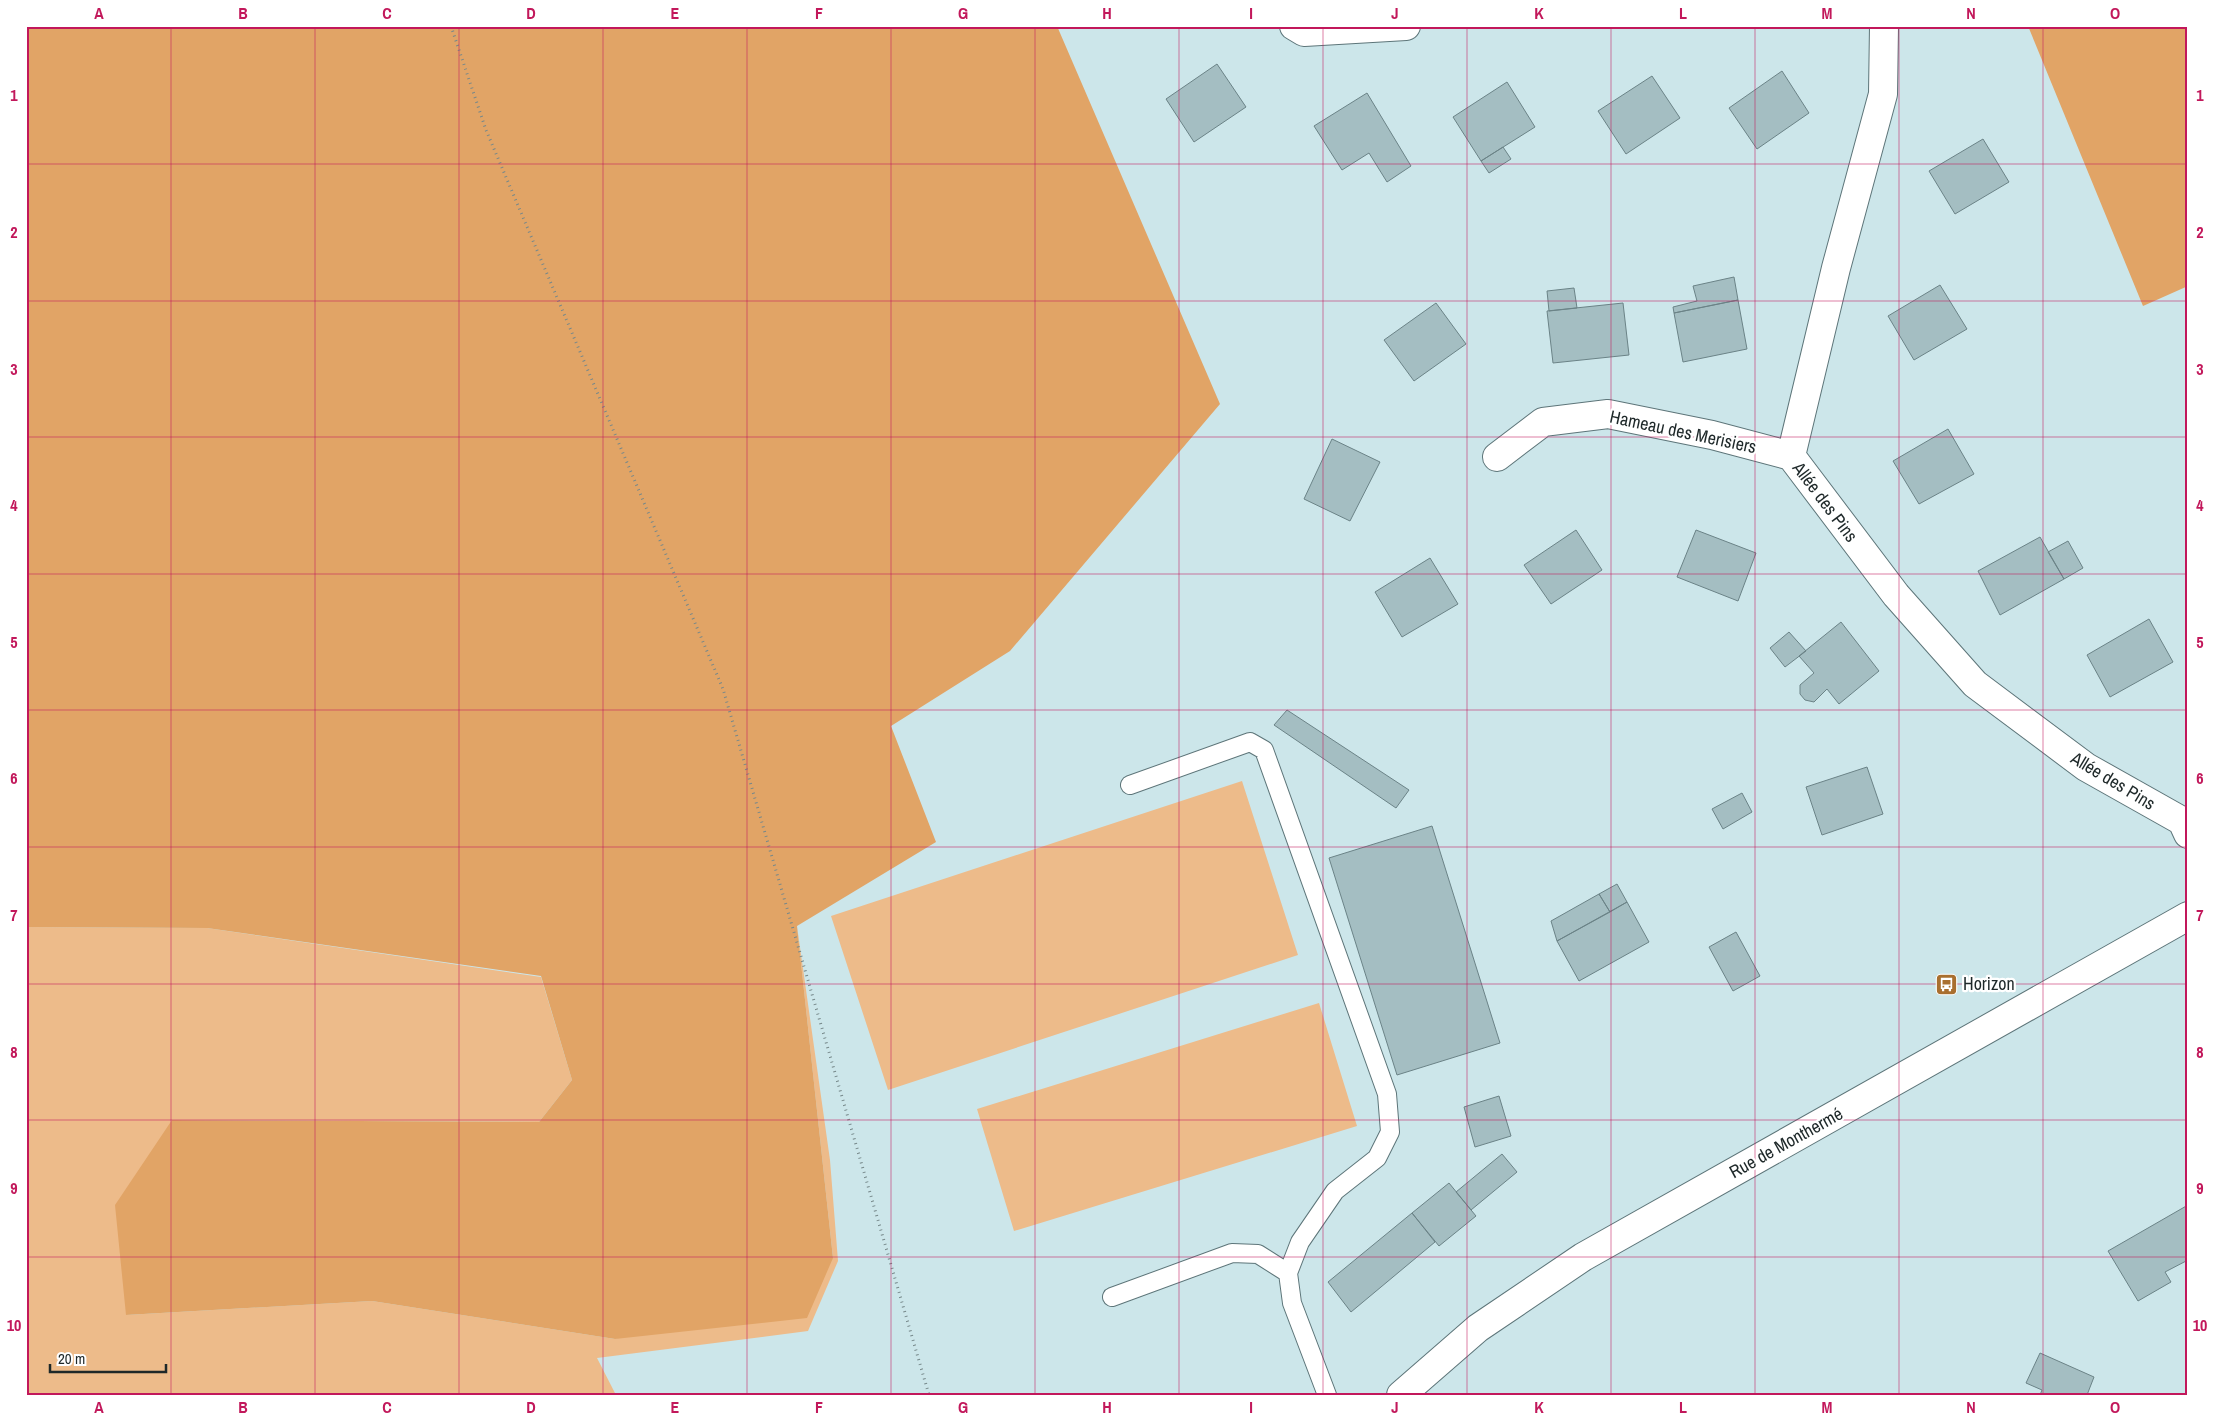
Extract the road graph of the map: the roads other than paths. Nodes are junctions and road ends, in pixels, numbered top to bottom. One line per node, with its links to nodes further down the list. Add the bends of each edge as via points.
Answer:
1 (1294, 26): 2 (street, via 1304,32)
2 (1406, 26)
3 (1884, 26): 4 (street, Allée des Pins, via 1883,94 1836,268)
4 (1791, 456): 5 (street, Hameau des Merisiers, via 1712,435 1608,414 1543,422); 7 (street, Allée des Pins, via 1896,595 1975,684 2086,767 2182,821)
5 (1497, 457)
6 (1130, 785): 9 (lane, via 1250,742 1264,750 1387,1094 1390,1132 1376,1158 1334,1190 1300,1242)
7 (2188, 834)
8 (2188, 916): 12 (street, Rue de Monthermé, via 1583,1257 1478,1328)
9 (1288, 1273): 10 (lane, via 1258,1254 1232,1253); 11 (lane, via 1292,1303)
10 (1112, 1297)
11 (1327, 1395)
12 (1401, 1395)

